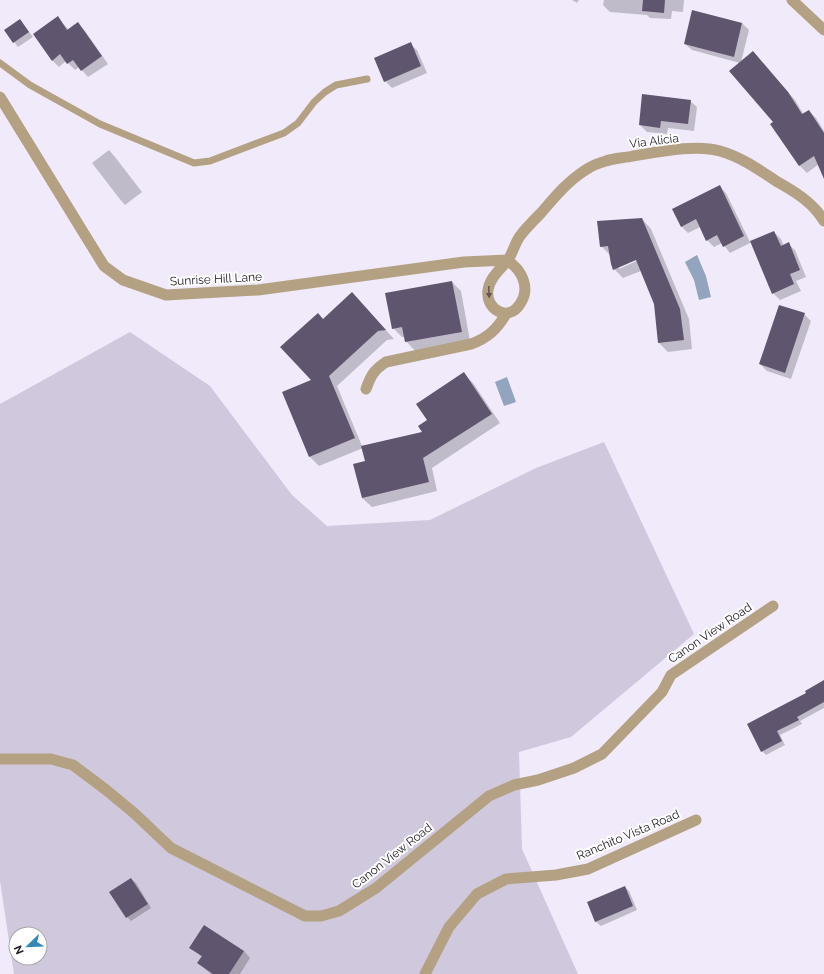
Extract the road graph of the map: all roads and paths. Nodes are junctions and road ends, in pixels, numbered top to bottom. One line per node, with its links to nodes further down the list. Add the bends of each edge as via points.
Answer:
1 (792, 0): 2 (street)
2 (824, 30)
3 (0, 63): 4 (lane, via 30,85 100,124 194,163 210,161 284,133 298,123 325,92 336,86)
4 (367, 79)
5 (0, 97): 7 (street, Sunrise Hill Lane, via 104,266 123,280 166,295 258,290 464,262)
6 (824, 221): 7 (street, Via Alicia, via 802,197 742,159 719,151 698,148 655,152 607,160 591,166 575,177 520,236)
7 (508, 260): 8 (street, via 520,272 525,283 525,293 519,305); 8 (street, Via Alicia, one-way to 8, via 497,271 488,291 493,307)
8 (506, 314): 9 (street, via 493,332 481,340 386,362 370,376)
9 (366, 389)
10 (773, 606): 11 (street, Canon View Road, via 671,675 662,692 602,754 574,768 514,785 489,796 376,888 339,911 321,916 305,916 171,848 134,813 73,766 51,759)
11 (0, 759)
12 (696, 820): 13 (street, Ranchito Vista Road, via 588,869 556,875 506,879 476,894 449,927)
13 (425, 974)

